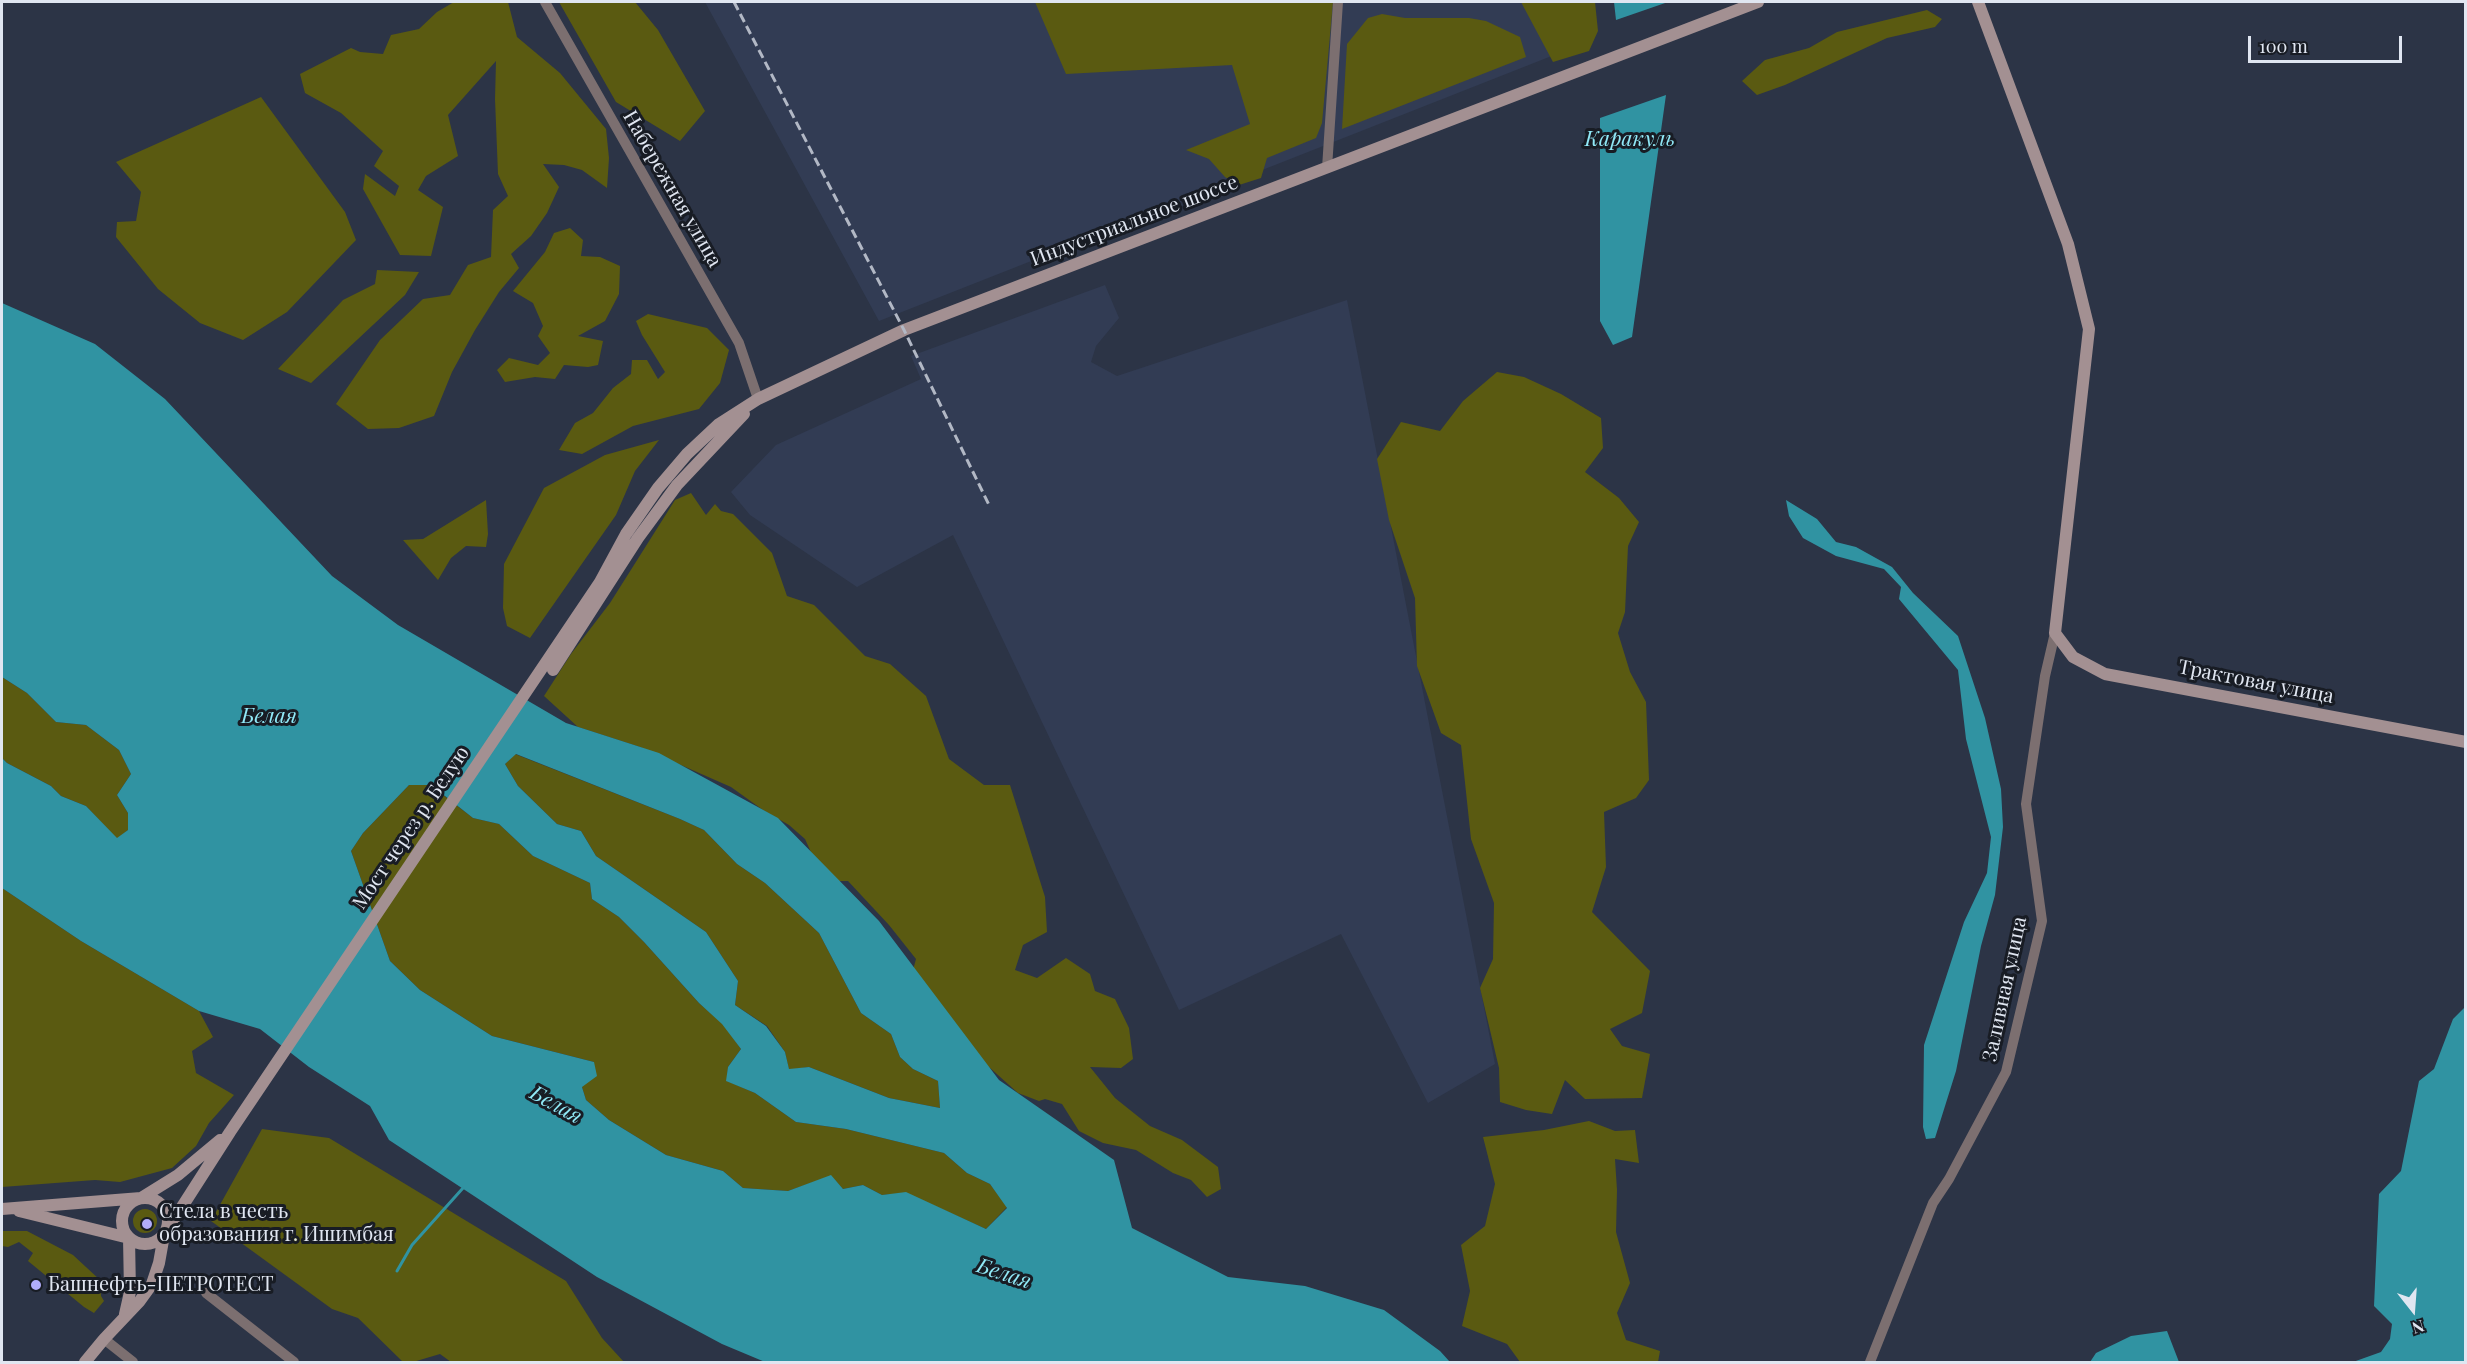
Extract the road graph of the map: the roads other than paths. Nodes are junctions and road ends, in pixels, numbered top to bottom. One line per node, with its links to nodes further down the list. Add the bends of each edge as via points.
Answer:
1 (545, 2): 6 (street, Набережная улица, via 739,343)
2 (1338, 2): 5 (street)
3 (1758, 2): 5 (main road, Индустриальное шоссе)
4 (1978, 2): 8 (main road, via 2068,244 2089,329)
5 (1327, 168): 6 (main road, Индустриальное шоссе, via 904,330)
6 (758, 399): 7 (main road, Индустриальное шоссе, via 719,424 687,454 626,534); 9 (main road, via 677,485)
7 (600, 582): 11 (main road, Мост через р. Белую)
8 (2055, 633): 10 (main road, Трактовая улица, via 2073,657 2105,674); 22 (street, Заливная улица, via 2026,804 2042,921 2006,1072 1933,1203)
9 (553, 670)
10 (2466, 742)
11 (230, 1132): 12 (main road, via 178,1175); 14 (main road, Мост через р. Белую)
12 (141, 1198): 13 (main road); 14 (main road, via 156,1201 167,1212); 15 (main road, via 124,1211 122,1225)
13 (5, 1209): 15 (main road)
14 (164, 1235): 15 (main road, via 151,1244); 17 (main road, via 152,1284)
15 (129, 1238): 17 (main road, via 130,1292)
16 (206, 1293): 21 (street)
17 (125, 1316): 18 (main road)
18 (104, 1339): 19 (main road); 20 (street)
19 (86, 1362)
20 (133, 1362)
21 (294, 1362)
22 (1870, 1362)

